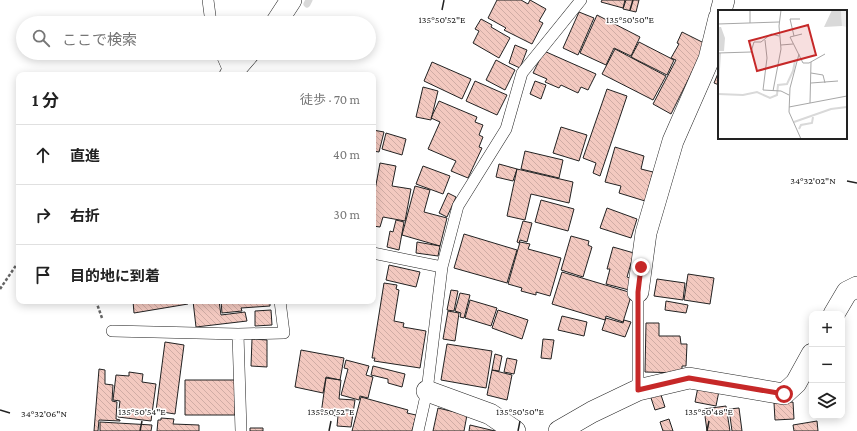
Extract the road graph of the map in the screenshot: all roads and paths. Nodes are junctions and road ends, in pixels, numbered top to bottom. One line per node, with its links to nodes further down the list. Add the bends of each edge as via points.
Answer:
1 (208, 0): 6 (lane)
2 (291, 0): 7 (street)
3 (581, 0): 15 (lane, via 522,73 506,129 458,206)
4 (724, 0): 5 (street)
5 (721, 10)
6 (210, 16)
7 (281, 16)
8 (718, 22): 18 (street, via 709,59 673,142 646,233)
9 (224, 60): 11 (lane)
10 (243, 60): 12 (street)
11 (229, 72)
12 (233, 72)
13 (376, 254): 15 (lane)
14 (16, 265): 17 (path)
15 (442, 267): 25 (lane)
16 (857, 287): 20 (street, via 848,292)
17 (0, 288)
18 (638, 292): 24 (lane)
19 (280, 304): 22 (lane, via 284,333)
20 (836, 311)
21 (112, 332): 22 (lane)
22 (238, 334): 26 (lane)
23 (809, 359): 24 (street, via 796,383 784,394 689,378)
24 (638, 390): 29 (street)
25 (427, 391): 27 (lane); 28 (street, via 490,414)
26 (241, 431)
27 (418, 431)
28 (515, 431)
29 (559, 431)

